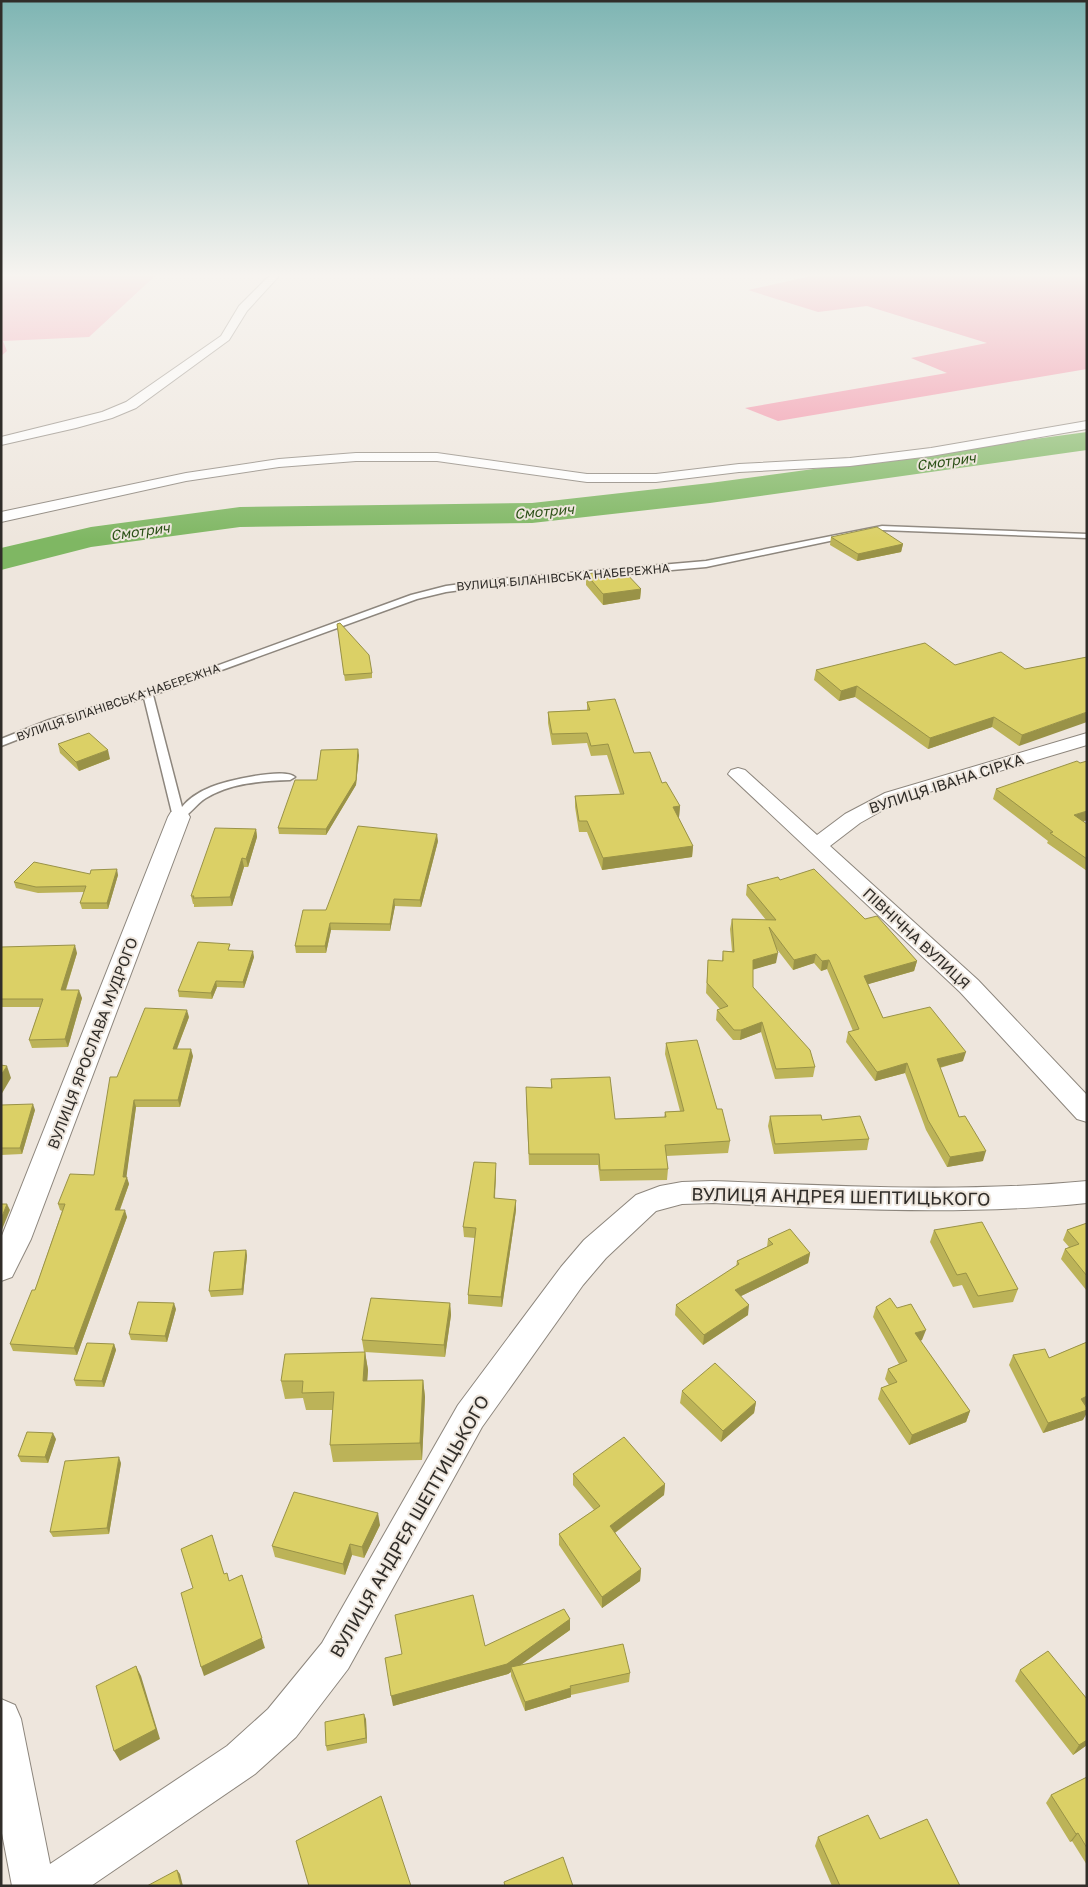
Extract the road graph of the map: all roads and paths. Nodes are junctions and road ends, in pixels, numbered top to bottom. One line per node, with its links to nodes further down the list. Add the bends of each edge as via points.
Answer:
1 (188, 364): 3 (street, via 131,405 107,416)
2 (1087, 425): 4 (street, via 931,452 850,462 739,468 630,479 587,478 431,457 356,457 279,463 157,482)
3 (1, 441)
4 (1, 517)
5 (1087, 536): 6 (lane, ВУЛИЦЯ БІЛАНІВСЬКА НАБЕРЕЖНА, via 882,528 706,564 446,589 330,626)
6 (148, 694): 8 (lane, ВУЛИЦЯ БІЛАНІВСЬКА НАБЕРЕЖНА, via 53,722); 11 (lane)
7 (1087, 739): 12 (street, ВУЛИЦЯ ІВАНА СІРКА, via 892,797 842,824)
8 (1, 742)
9 (738, 774): 12 (street, ПІВНІЧНА ВУЛИЦЯ)
10 (290, 777): 11 (lane, via 255,780 209,792 186,807)
11 (178, 817): 15 (street, ВУЛИЦЯ ЯРОСЛАВА МУДРОГО, via 16,1239)
12 (817, 847): 13 (street, ПІВНІЧНА ВУЛИЦЯ, via 970,986)
13 (1087, 1112)
14 (1087, 1192): 18 (street, ВУЛИЦЯ АНДРЕЯ ШЕПТИЦЬКОГО, via 1037,1198 938,1200 713,1192 682,1193 646,1203 595,1249 572,1276 470,1416 335,1656 282,1723 241,1760)
15 (1, 1268)
16 (1, 1720): 17 (street)
17 (33, 1886)
18 (54, 1886)

